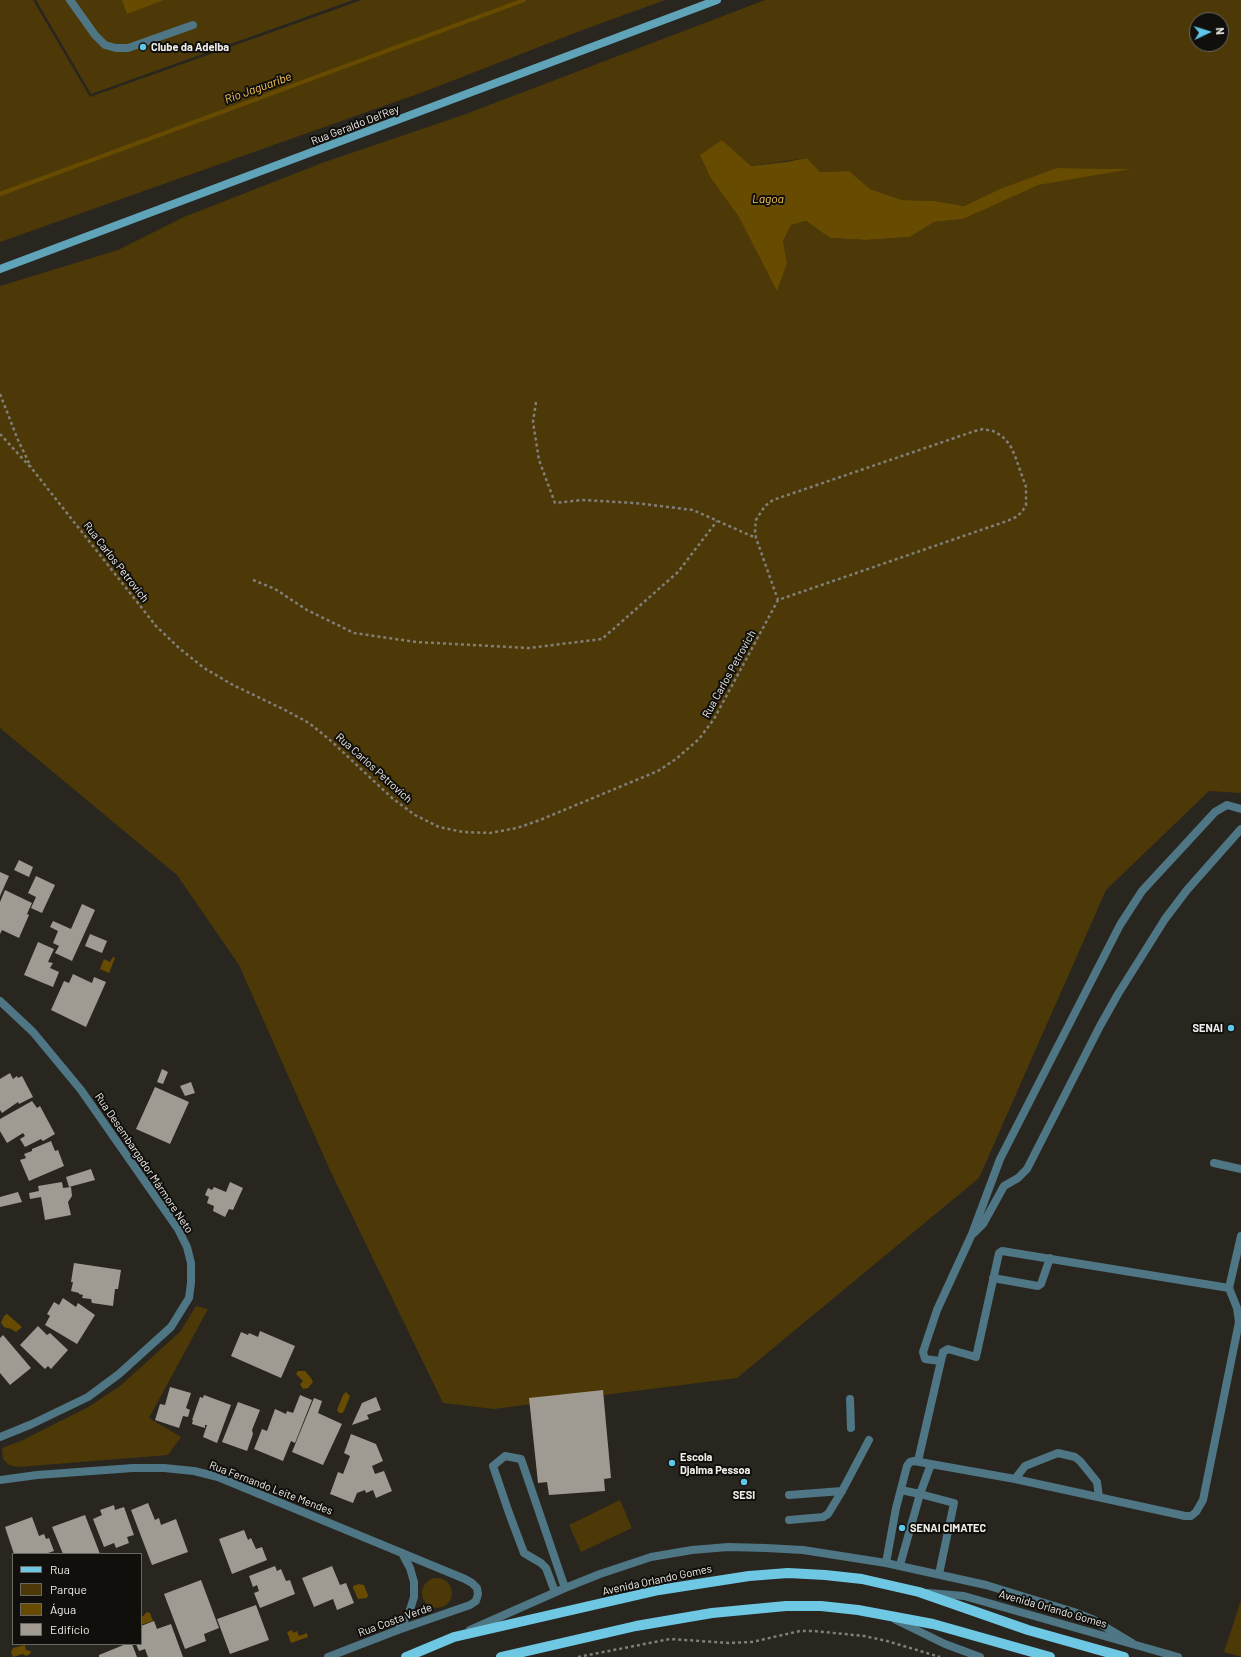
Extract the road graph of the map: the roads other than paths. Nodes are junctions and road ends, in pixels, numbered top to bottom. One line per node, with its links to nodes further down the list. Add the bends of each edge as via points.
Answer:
1 (70, 0): 3 (street, via 95,35 105,45 116,48 128,48)
2 (717, 0): 4 (main road, Rua Geraldo Del'Rey)
3 (193, 25)
4 (0, 269)
5 (1227, 805): 6 (street); 7 (street); 12 (street, via 1215,812 1166,864 1142,891 1120,925 1000,1159)
6 (1241, 806)
7 (1241, 809)
8 (1241, 829): 12 (street, via 1165,919 1107,1013 1027,1169 1004,1186 984,1224)
9 (0, 1001): 20 (street, Rua Desembargador Mármore Neto, via 33,1032 81,1090 178,1229 191,1263 189,1298 171,1326 120,1374 88,1397)
10 (1214, 1163): 11 (street)
11 (1241, 1169)
12 (972, 1234): 17 (street, via 938,1310 923,1352 925,1359)
13 (1241, 1236): 16 (street)
14 (1050, 1258): 15 (street, via 1038,1286); 15 (street, via 1002,1251); 16 (street)
15 (993, 1278): 17 (street, via 976,1357 948,1349 943,1352)
16 (1229, 1288): 31 (street, via 1237,1308 1239,1322 1200,1507 1191,1516 1185,1516)
17 (940, 1361): 22 (street)
18 (850, 1399): 19 (street)
19 (851, 1428)
20 (0, 1436)
21 (869, 1440): 28 (street)
22 (918, 1461): 23 (street); 27 (street, via 910,1462 907,1466)
23 (931, 1464): 26 (street); 29 (street)
24 (0, 1472): 25 (street)
25 (3, 1479): 33 (street, Rua Fernando Leite Mendes, via 133,1468 194,1471 218,1477)
26 (1015, 1479): 31 (street); 31 (street, via 1025,1466 1058,1453 1075,1457 1080,1461 1097,1482)
27 (901, 1490): 29 (street); 34 (street)
28 (842, 1491): 30 (street); 32 (street, via 828,1514 823,1517)
29 (920, 1494): 35 (street); 36 (street, via 954,1503)
30 (789, 1495)
31 (1099, 1497)
32 (789, 1520)
33 (402, 1553): 40 (street, Rua Fernando Leite Mendes, via 472,1583 478,1594 476,1601); 42 (street, via 414,1582 414,1597 409,1614)
34 (886, 1563): 35 (street); 37 (street, via 804,1550 714,1549 651,1557)
35 (900, 1565): 36 (street)
36 (939, 1574): 44 (street, via 986,1585 1074,1612 1105,1626)
37 (565, 1588): 38 (street); 38 (street, via 521,1459 505,1456 494,1466 509,1513 524,1553 546,1568)
38 (555, 1592): 43 (street)
39 (919, 1592): 43 (main road, Avenida Orlando Gomes, via 862,1579 825,1575 788,1573 748,1576 659,1590); 44 (street, Avenida Orlando Gomes, via 964,1596); 50 (main road, Avenida Orlando Gomes, via 1028,1630)
40 (470, 1606): 42 (street, Rua Costa Verde)
41 (890, 1617): 47 (main road, via 821,1606 786,1606 712,1613 636,1626); 48 (street, via 945,1644); 49 (main road, via 946,1628)
42 (398, 1630): 45 (street, Rua Costa Verde)
43 (454, 1637): 46 (main road, Avenida Orlando Gomes)
44 (1136, 1646): 51 (street, Avenida Orlando Gomes)
45 (328, 1657)
46 (406, 1657)
47 (501, 1657)
48 (980, 1657)
49 (1050, 1657)
50 (1124, 1657)
51 (1178, 1657)

